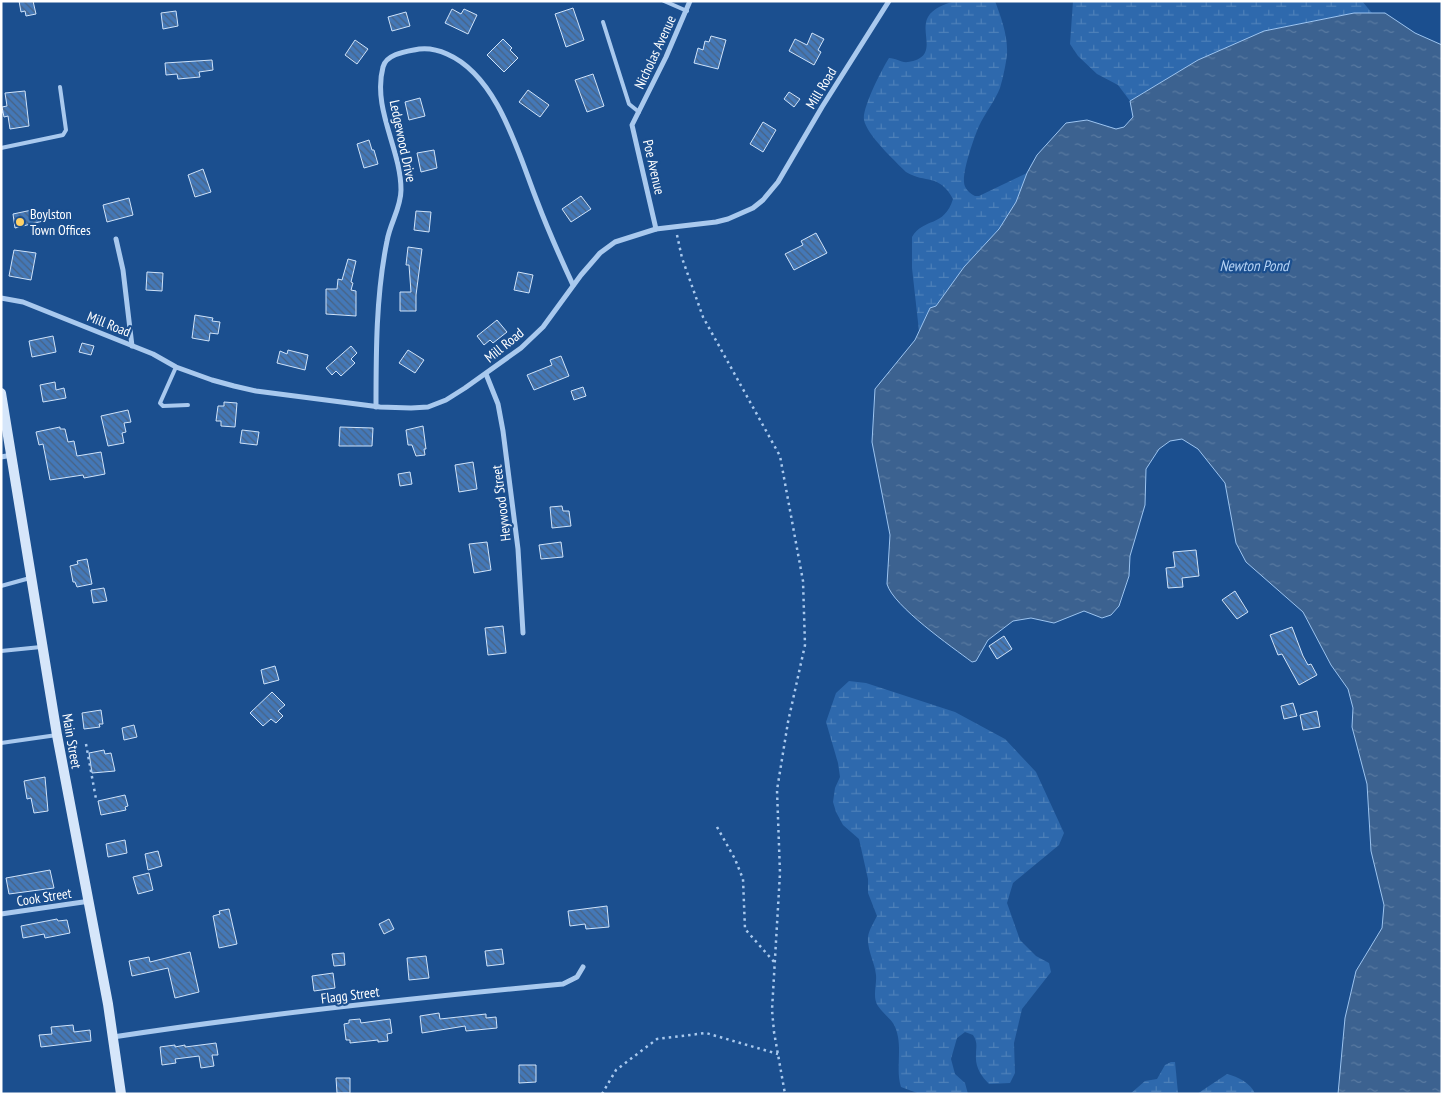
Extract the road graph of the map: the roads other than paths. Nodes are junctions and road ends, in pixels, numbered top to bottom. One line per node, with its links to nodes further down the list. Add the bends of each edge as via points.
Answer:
1 (664, 1): 4 (lane)
2 (690, 1): 4 (street, Nicholas Avenue)
3 (889, 1): 9 (street, Mill Road, via 778,182 763,200 728,219)
4 (687, 11): 7 (street, Nicholas Avenue)
5 (603, 22): 7 (lane, via 629,104)
6 (60, 87): 8 (lane, via 66,130 63,135)
7 (639, 112): 9 (street, Poe Avenue, via 632,125)
8 (1, 148)
9 (656, 229): 11 (street, Mill Road, via 615,242 600,253)
10 (116, 239): 13 (street)
11 (573, 285): 15 (street, Mill Road, via 543,327); 18 (street, Ledgewood Drive, via 500,108 475,72 458,58 438,50 420,48 398,53 386,61 382,76 382,102 401,191 387,239 382,278 376,338)
12 (1, 298): 13 (street, Mill Road, via 23,302)
13 (132, 346): 14 (street, Mill Road)
14 (176, 367): 17 (lane, via 160,403 163,406); 18 (street, Mill Road, via 256,391)
15 (486, 374): 18 (street, Mill Road, via 446,400 428,407); 23 (street, Heywood Street, via 498,404 504,432 518,549)
16 (1, 392): 19 (main road, Main Street)
17 (188, 406)
18 (376, 406)
19 (2, 408): 20 (main road, Main Street)
20 (6, 456): 21 (main road, Main Street)
21 (32, 578): 22 (lane); 24 (main road, Main Street)
22 (1, 586)
23 (523, 632)
24 (43, 646): 25 (lane); 26 (main road, Main Street)
25 (1, 652)
26 (57, 735): 27 (lane); 28 (main road, Main Street)
27 (1, 743)
28 (90, 901): 29 (street, Cook Street); 31 (main road, Main Street)
29 (1, 914)
30 (583, 967): 31 (street, Flagg Street, via 577,978 563,984 419,997)
31 (113, 1037): 32 (main road, Main Street)
32 (121, 1094)

